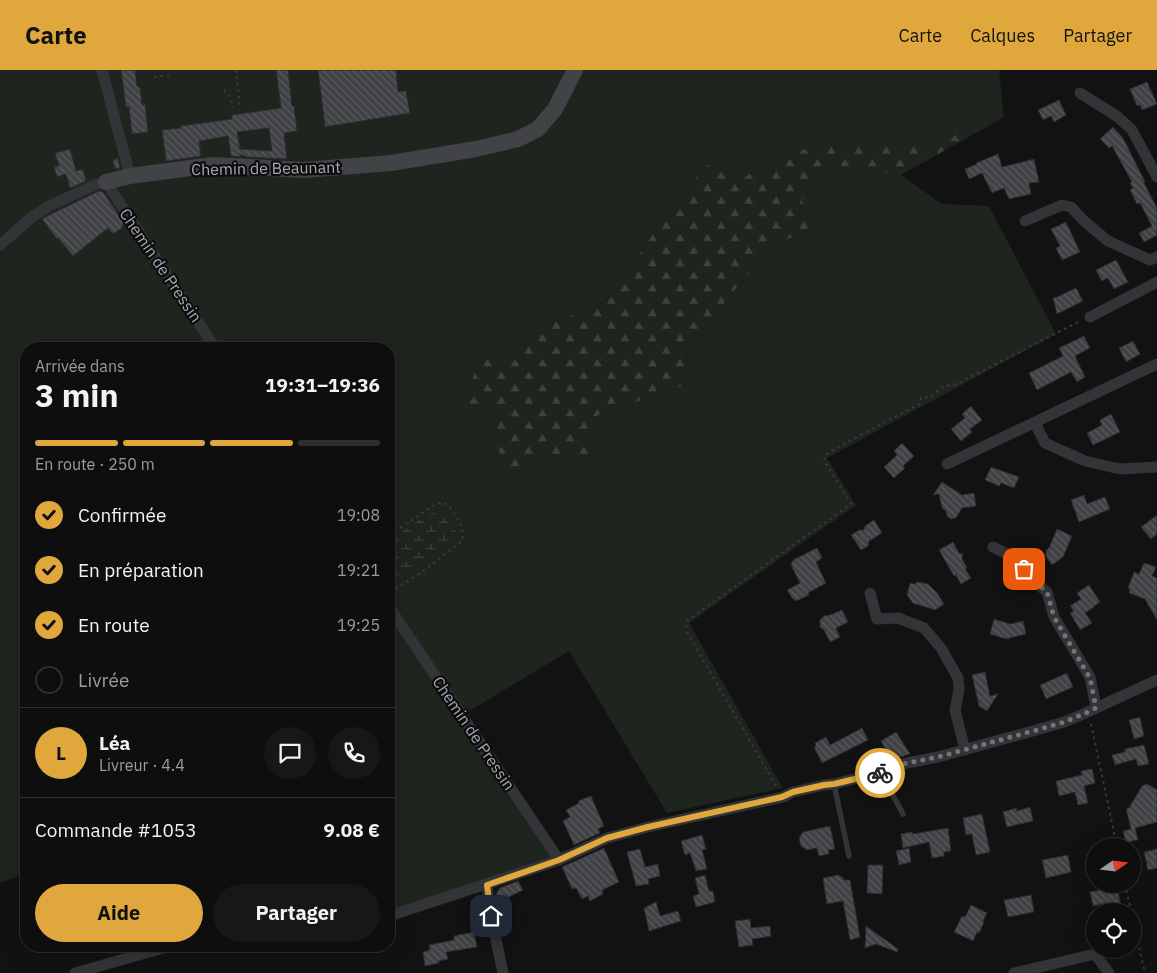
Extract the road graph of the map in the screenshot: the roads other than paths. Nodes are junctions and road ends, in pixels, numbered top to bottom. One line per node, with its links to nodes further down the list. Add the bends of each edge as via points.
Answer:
1 (102, 70): 4 (street)
2 (575, 70): 4 (street, Chemin de Beaunant, via 555,109 538,129 518,140 386,163 304,170 213,165)
3 (1080, 93): 5 (street, via 1132,130)
4 (130, 176): 6 (street, Chemin de Beaunant)
5 (1157, 177)
6 (106, 182): 8 (street, Chemin de Beaunant, via 32,216); 12 (street, Chemin de Pressin)
7 (1025, 221): 9 (street, via 1062,205 1071,207 1108,241 1150,260)
8 (0, 245)
9 (1157, 257)
10 (1157, 282): 11 (street)
11 (1090, 317)
12 (211, 342)
13 (1157, 364): 14 (street)
14 (1035, 423): 15 (street); 16 (street, via 1045,443 1085,461 1120,469)
15 (947, 464)
16 (1157, 467)
17 (993, 547): 21 (street, via 1019,560 1030,578 1047,592 1054,617 1090,678)
18 (870, 593): 22 (street, via 877,619 898,618 924,628 941,648 958,678 960,689 955,710)
19 (395, 616): 27 (street, Chemin de Pressin)
20 (1157, 680): 21 (street)
21 (1092, 710): 22 (street, via 1056,724)
22 (965, 750): 23 (street)
23 (882, 772): 24 (street); 25 (lane)
24 (834, 784): 26 (lane); 27 (street, via 607,838)
25 (903, 814)
26 (849, 856)
27 (559, 860): 28 (street)
28 (487, 885): 29 (street); 32 (street)
29 (395, 914)
30 (149, 952): 31 (street)
31 (75, 973)
32 (503, 973)
33 (1014, 973): 34 (street, via 1095,954)
34 (1109, 973)

